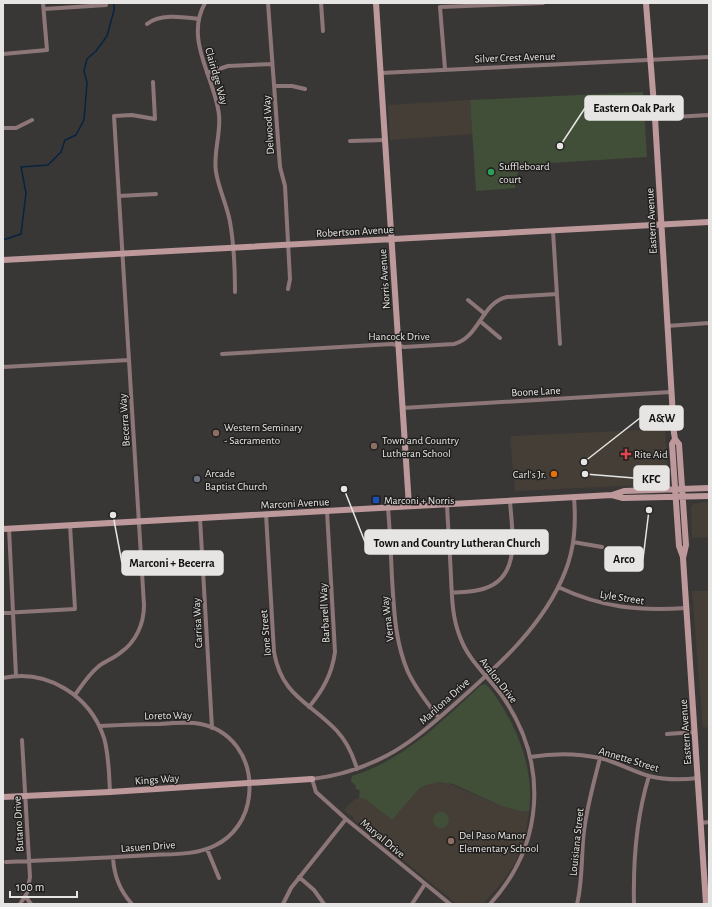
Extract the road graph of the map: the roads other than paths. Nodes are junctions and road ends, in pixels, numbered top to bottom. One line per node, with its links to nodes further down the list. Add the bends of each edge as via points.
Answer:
1 (43, 3): 10 (street)
2 (205, 3): 11 (street, Clairidge Way)
3 (268, 3): 17 (street, Delwood Way)
4 (321, 3): 13 (street)
5 (376, 3): 19 (main road, Norris Avenue)
6 (543, 3): 9 (street)
7 (646, 3): 16 (main road, Eastern Avenue)
8 (106, 4): 10 (street)
9 (472, 4): 18 (street, via 440,7)
10 (44, 9): 14 (street, via 47,50)
11 (199, 19): 12 (street, via 154,19); 20 (street, Clairidge Way, via 198,41)
12 (147, 24)
13 (323, 31)
14 (3, 54)
15 (709, 57): 16 (street, Silver Crest Avenue)
16 (651, 61): 18 (street, Silver Crest Avenue); 25 (main road, Eastern Avenue)
17 (272, 64): 20 (street, via 228,66); 22 (street, Delwood Way)
18 (445, 69): 19 (street, Silver Crest Avenue)
19 (381, 72): 28 (main road, Norris Avenue)
20 (207, 73): 37 (street, Clairidge Way, via 219,114 215,162 218,184 230,221)
21 (153, 82): 31 (street, Becerra Way, via 155,120 132,115 114,116)
22 (274, 86): 23 (street); 36 (street, Delwood Way, via 280,167 285,186)
23 (306, 89)
24 (709, 115): 25 (street)
25 (655, 118): 33 (main road, Eastern Avenue)
26 (32, 120): 27 (street, via 16,128)
27 (3, 128)
28 (385, 140): 29 (street); 35 (main road, Norris Avenue)
29 (350, 141)
30 (156, 194): 31 (street)
31 (119, 196): 38 (street, Becerra Way)
32 (709, 222): 33 (main road, Robertson Avenue)
33 (662, 225): 34 (main road, Robertson Avenue); 47 (main road, Eastern Avenue)
34 (553, 230): 35 (main road, Robertson Avenue); 42 (street)
35 (392, 239): 36 (main road, Robertson Avenue); 50 (main road, Norris Avenue)
36 (288, 245): 37 (main road, Robertson Avenue); 40 (street, Delwood Way)
37 (232, 248): 38 (main road, Robertson Avenue); 41 (street, Clairidge Way)
38 (122, 254): 39 (main road, Robertson Avenue); 52 (street, Becerra Way)
39 (3, 260)
40 (288, 289)
41 (235, 292)
42 (557, 294): 44 (street, Hancock Drive, via 504,297); 49 (street)
43 (468, 300): 44 (street)
44 (485, 314): 45 (street, Hancock Drive)
45 (480, 321): 48 (street); 50 (street, Hancock Drive, via 468,337 457,343)
46 (709, 323): 47 (street)
47 (667, 326): 54 (main road, Eastern Avenue)
48 (500, 338)
49 (560, 344)
50 (398, 346): 51 (street, Hancock Drive, via 392,344); 55 (main road, Norris Avenue)
51 (222, 354)
52 (129, 360): 53 (street); 72 (street, Becerra Way)
53 (3, 367)
54 (671, 392): 55 (street, Boone Lane); 56 (main road, Eastern Avenue)
55 (402, 408): 67 (main road, Norris Avenue)
56 (675, 439): 58 (main road, Eastern Avenue, via 672,444); 59 (main road, Eastern Avenue, via 679,444)
57 (709, 488): 59 (main road, Marconi Avenue)
58 (675, 489): 59 (main road, Marconi Avenue); 60 (main road, Marconi Avenue, via 624,491); 64 (main road, Eastern Avenue)
59 (682, 489): 61 (main road, Eastern Avenue)
60 (612, 495): 63 (main road, Marconi Avenue); 64 (main road, Marconi Avenue, via 623,498)
61 (682, 496): 62 (main road, Marconi Avenue); 64 (main road, Marconi Avenue); 77 (main road, Eastern Avenue, via 686,545)
62 (709, 496)
63 (574, 497): 65 (main road, Marconi Avenue); 75 (street, Marilona Drive)
64 (675, 497): 77 (main road, Eastern Avenue, via 679,546)
65 (510, 501): 66 (main road, Marconi Avenue); 79 (street, via 512,551 507,571 498,582 489,587)
66 (447, 504): 67 (main road, Marconi Avenue); 79 (street, Avalon Drive)
67 (408, 506): 68 (main road, Marconi Avenue)
68 (388, 508): 69 (main road, Marconi Avenue); 88 (street, Verna Way, via 394,617 399,646 416,687)
69 (327, 511): 70 (main road, Marconi Avenue); 87 (street, Barbarell Way, via 335,652 326,684)
70 (266, 514): 71 (main road, Marconi Avenue); 87 (street, Ione Street, via 276,660 288,686)
71 (200, 518): 72 (main road, Marconi Avenue); 90 (street, Carrisa Way)
72 (139, 521): 73 (main road, Marconi Avenue); 86 (street, Becerra Way, via 144,605 140,629 126,649 95,670)
73 (70, 525): 74 (main road, Marconi Avenue); 81 (street, via 75,608)
74 (6, 529): 81 (street)
75 (573, 542): 76 (street); 78 (street, Marilona Drive, via 568,565)
76 (602, 547)
77 (683, 558): 80 (main road, Eastern Avenue)
78 (558, 587): 80 (street, Lyle Street, via 585,599 614,606 644,610); 84 (street, Marilona Drive, via 526,633)
79 (452, 592): 84 (street, Avalon Drive, via 460,636 470,658)
80 (686, 608): 91 (main road, Eastern Avenue)
81 (14, 612): 82 (street); 83 (street)
82 (3, 613)
83 (16, 676): 85 (street); 86 (street, via 46,680)
84 (485, 676): 88 (street, Marilona Drive); 94 (street, Avalon Drive, via 513,713)
85 (3, 678)
86 (75, 695): 89 (street)
87 (308, 707): 96 (street, Ione Street, via 342,738)
88 (439, 718): 96 (street, Marilona Drive, via 396,751)
89 (100, 726): 90 (street, Loreto Way, via 186,722); 101 (street, via 107,754)
90 (212, 728): 100 (street, Loreto Way, via 230,740 242,754 247,764)
91 (695, 732): 92 (street); 98 (main road, Eastern Avenue)
92 (667, 734)
93 (22, 740): 102 (street, Butano Drive)
94 (530, 757): 95 (street, Annette Street, via 567,754); 122 (street, Avalon Drive, via 534,803 529,836 514,872)
95 (600, 758): 97 (street, Annette Street); 123 (street, Louisiana Street, via 585,825 582,876)
96 (357, 769): 99 (street, Marilona Drive)
97 (649, 776): 98 (street, Annette Street, via 678,780); 124 (street, via 640,806 634,843)
98 (698, 778): 106 (main road, Eastern Avenue)
99 (312, 779): 100 (main road, Kings Way); 104 (street, Maryal Drive, via 316,792)
100 (250, 783): 101 (main road, Kings Way); 107 (street, Lasuen Drive, via 249,801 239,825 225,840)
101 (110, 792): 102 (main road, Kings Way)
102 (26, 796): 103 (main road, Kings Way); 109 (street, Butano Drive)
103 (3, 797)
104 (346, 819): 111 (street); 113 (street, Maryal Drive)
105 (709, 822): 106 (street)
106 (701, 823): 125 (main road, Eastern Avenue)
107 (207, 849): 108 (street, Lasuen Drive); 112 (street)
108 (113, 858): 109 (street, Lasuen Drive); 117 (street, via 117,881)
109 (29, 861): 110 (street, Lasuen Drive); 114 (street, Butano Drive, via 30,880)
110 (6, 862)
111 (300, 877): 118 (street); 119 (street)
112 (219, 878)
113 (425, 884): 120 (street); 121 (street, Maryal Drive)
114 (25, 896): 115 (street, Butano Drive); 116 (street)
115 (20, 904)
116 (31, 904)
117 (132, 904)
118 (283, 904)
119 (324, 904)
120 (412, 904)
121 (450, 904)
122 (490, 904)
123 (577, 904)
124 (634, 904)
125 (706, 904)

